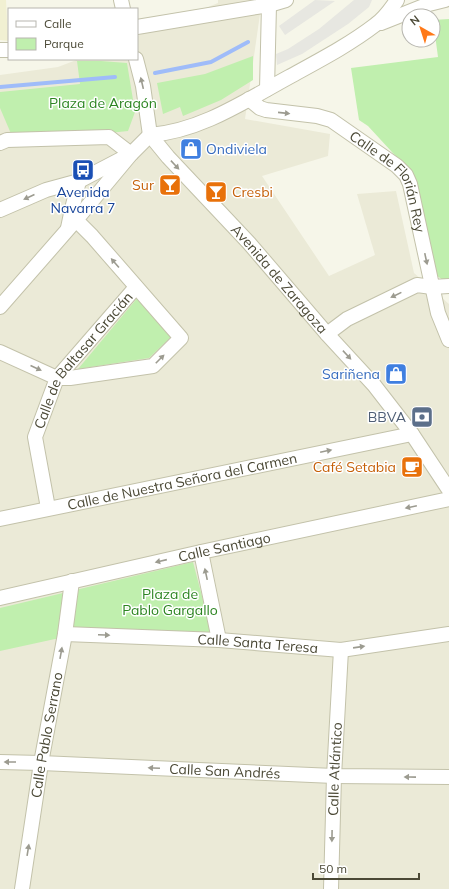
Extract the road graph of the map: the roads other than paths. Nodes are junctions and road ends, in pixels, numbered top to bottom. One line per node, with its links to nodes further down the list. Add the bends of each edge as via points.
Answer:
1 (286, 0): 4 (street)
2 (397, 0): 5 (street)
3 (445, 0): 5 (street)
4 (269, 5): 6 (street); 8 (street)
5 (376, 25): 8 (street)
6 (138, 27)
7 (136, 60): 10 (street, one-way to 7)
8 (268, 89): 9 (street)
9 (249, 99): 10 (street, via 188,128 172,133); 19 (street, Calle de Florián Rey, one-way to 19, via 266,110 332,120 402,170 410,184)
10 (150, 135): 12 (street); 21 (street, Avenida de Zaragoza, one-way to 21, via 249,243)
11 (0, 143): 12 (street, via 7,140 109,137)
12 (131, 154): 13 (street); 14 (street)
13 (83, 179): 14 (street, via 94,182); 15 (street, one-way to 15, via 46,190); 16 (street, via 72,209)
14 (100, 191): 16 (street)
15 (0, 210)
16 (72, 224): 18 (street, one-way to 16, via 92,236); 20 (street)
17 (449, 286): 19 (street)
18 (136, 287): 24 (street, Calle de Baltasar Gracián); 24 (street, one-way to 18, via 153,366 181,338)
19 (432, 287): 21 (street, one-way to 21, via 417,285 347,319); 22 (street, Calle de Florián Rey, via 438,313)
20 (0, 307)
21 (327, 334): 25 (street, Avenida de Zaragoza, one-way to 25, via 374,385)
22 (449, 340)
23 (0, 352): 24 (street, one-way to 24)
24 (57, 378): 29 (street, Calle de Baltasar Gracián, via 35,437)
25 (412, 434): 26 (street, Avenida de Zaragoza); 29 (street, Calle de Nuestra Señora del Carmen, one-way to 25)
26 (444, 473): 27 (street, Avenida de Zaragoza)
27 (449, 490)
28 (449, 499): 31 (street, Calle Santiago, one-way to 31)
29 (48, 508): 30 (street, Calle de Nuestra Señora del Carmen)
30 (0, 519)
31 (201, 552): 32 (street, Calle Santiago, one-way to 32); 36 (street, one-way to 31)
32 (72, 581): 33 (street, Calle Santiago); 34 (street, Calle Pablo Serrano)
33 (0, 598)
34 (65, 634): 36 (street, Calle Santa Teresa, one-way to 36); 39 (street, Calle Pablo Serrano, one-way to 34)
35 (449, 634): 37 (street, Calle Santa Teresa, one-way to 35)
36 (219, 640): 37 (street, Calle Santa Teresa)
37 (341, 650): 40 (street, Calle Atlántico)
38 (0, 762): 39 (street, Calle San Andrés, one-way to 38)
39 (41, 762): 40 (street, Calle San Andrés, one-way to 39); 42 (street, Calle Pablo Serrano, one-way to 39)
40 (334, 776): 41 (street, Calle San Andrés, one-way to 40); 43 (street, Calle Atlántico, one-way to 43)
41 (449, 777)
42 (22, 889)
43 (331, 889)

